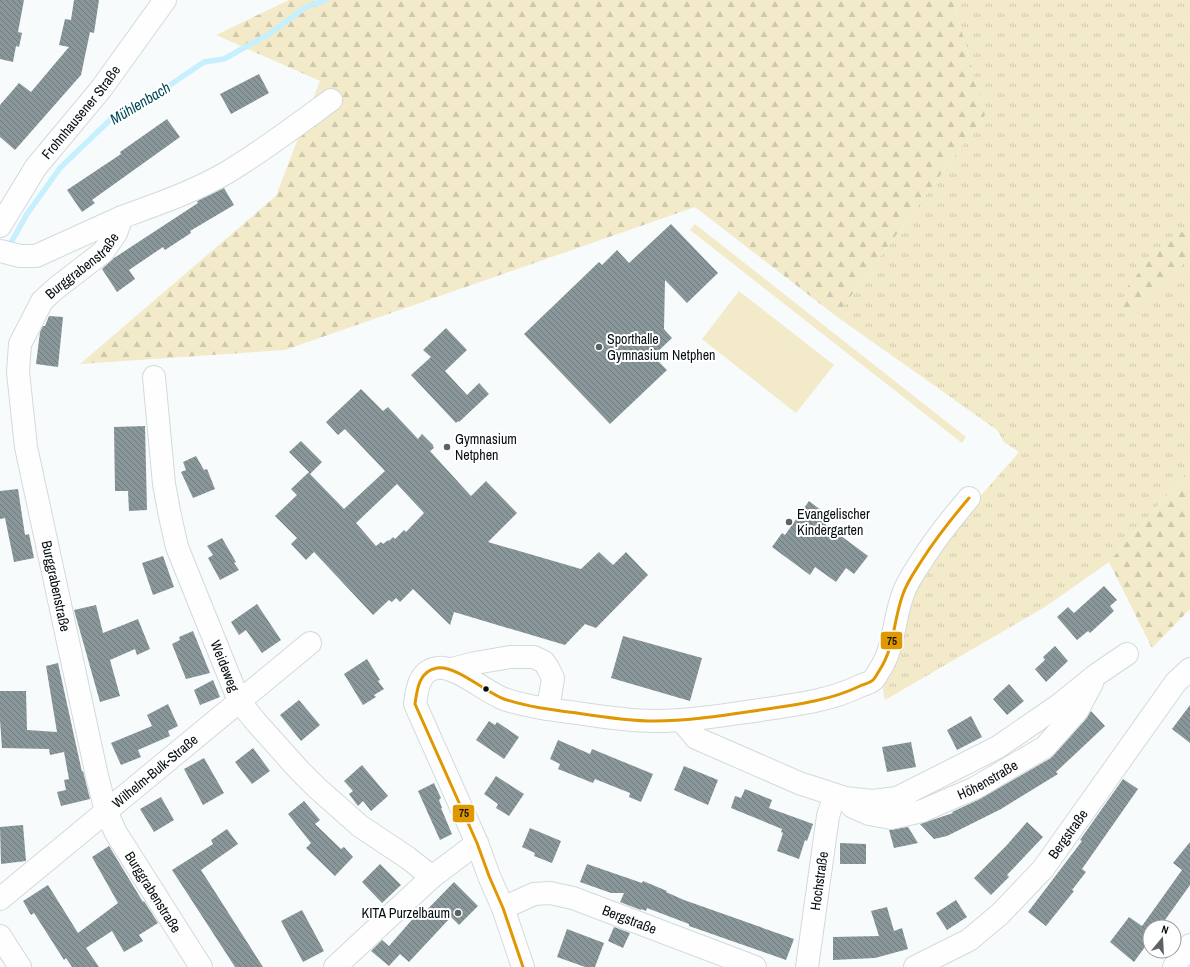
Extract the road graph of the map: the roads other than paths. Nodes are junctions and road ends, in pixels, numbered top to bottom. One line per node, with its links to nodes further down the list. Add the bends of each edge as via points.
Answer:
1 (165, 0): 4 (street, Frohnhausener Straße, via 101,89 36,167)
2 (331, 100): 3 (street, Burggrabenstraße, via 278,139 225,173 177,198)
3 (122, 217): 5 (street, Burggrabenstraße, via 36,256); 16 (street, Burggrabenstraße, via 116,233 103,252 42,301 20,344 18,372 26,447)
4 (0, 226)
5 (10, 253)
6 (154, 377): 12 (street, Weideweg, via 164,484 177,546)
7 (969, 498): 14 (street, via 931,545 902,594 886,661 872,680 852,690 813,701)
8 (310, 643): 12 (street, Wilhelm-Bulk-Straße)
9 (1127, 654): 15 (street, Höhenstraße, via 998,747 928,783 897,798 872,801)
10 (1190, 669): 29 (street, Bergstraße, via 1176,682 1043,869 1000,914 969,940)
11 (452, 670): 13 (street, via 503,698); 13 (street, via 475,662 534,657 544,662 553,678); 17 (street, via 438,668 424,675 420,679 415,704)
12 (239, 701): 16 (street, Wilhelm-Bulk-Straße); 18 (street, Weideweg, via 317,788 360,826)
13 (548, 709): 14 (street, via 620,720)
14 (681, 720): 15 (street, Höhenstraße, via 696,738 799,783)
15 (840, 796): 28 (street, Hochstraße, via 828,816)
16 (106, 811): 19 (street, Wilhelm-Bulk-Straße); 24 (street, Burggrabenstraße, via 116,833)
17 (477, 843): 18 (street); 20 (street)
18 (432, 877): 25 (street)
19 (0, 899)
20 (503, 908): 26 (street); 27 (street, Bergstraße, via 534,894 550,892 573,898)
21 (0, 936): 23 (street)
22 (1190, 946): 30 (street)
23 (20, 967)
24 (201, 967)
25 (335, 967)
26 (523, 967)
27 (755, 967)
28 (807, 967)
29 (915, 967)
30 (1174, 967)

